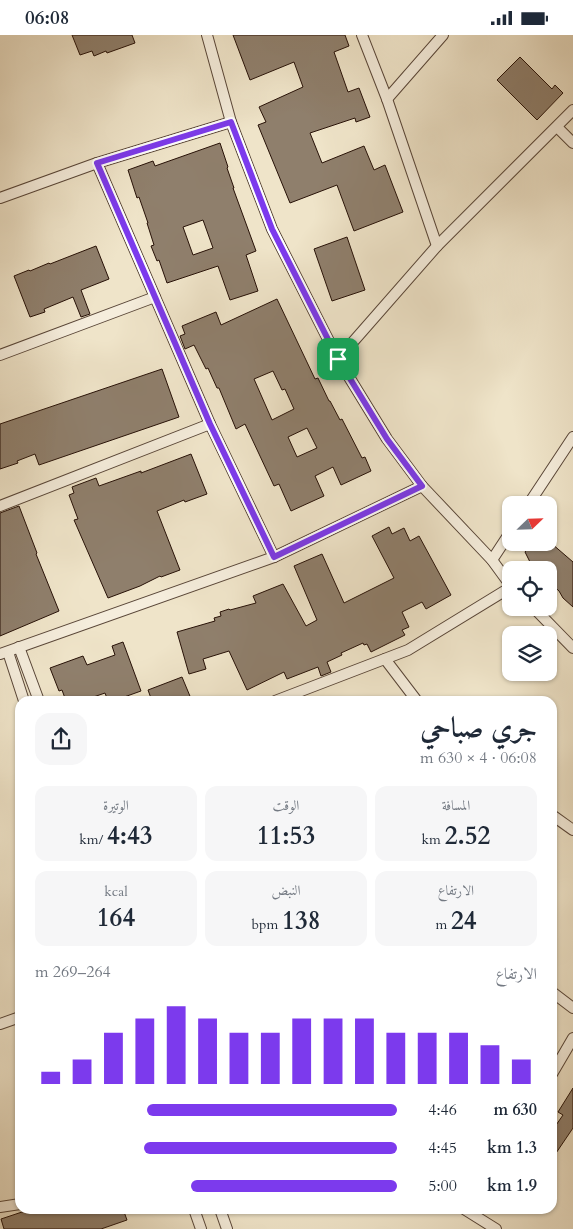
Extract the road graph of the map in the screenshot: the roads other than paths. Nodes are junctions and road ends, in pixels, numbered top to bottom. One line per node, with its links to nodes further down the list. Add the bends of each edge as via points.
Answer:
1 (207, 35): 6 (street)
2 (362, 35): 4 (street)
3 (444, 35): 4 (street)
4 (387, 99): 11 (street)
5 (573, 110): 7 (street)
6 (231, 122): 9 (street); 14 (street, via 272,229)
7 (557, 127): 8 (street); 11 (street)
8 (573, 143)
9 (97, 163): 10 (street); 12 (street)
10 (0, 198)
11 (436, 245): 14 (street)
12 (155, 297): 13 (street); 15 (street)
13 (0, 355)
14 (338, 359): 18 (street, via 387,439)
15 (210, 424): 20 (street); 22 (street)
16 (573, 437): 17 (street)
17 (570, 449): 19 (street)
18 (422, 486): 22 (street); 23 (street)
19 (535, 496)
20 (0, 506)
21 (502, 545): 23 (street)
22 (274, 557): 27 (street)
23 (492, 560): 24 (street)
24 (502, 574)
25 (502, 592): 30 (street, via 408,650)
26 (541, 616): 28 (street)
27 (19, 647): 29 (street); 32 (street)
28 (573, 648)
29 (4, 653): 31 (street)
30 (385, 659): 33 (street); 34 (street)
31 (22, 696)
32 (36, 696)
33 (287, 696)
34 (412, 696)
35 (557, 819): 36 (street)
36 (573, 831)
37 (557, 997): 38 (street)
38 (573, 1008)
39 (15, 1019): 40 (street)
40 (0, 1024)
41 (573, 1038): 42 (street)
42 (557, 1065)
43 (15, 1205): 44 (street)
44 (0, 1207)
45 (196, 1214): 48 (street)
46 (222, 1214): 49 (street)
47 (478, 1214): 50 (street)
48 (201, 1229)
49 (227, 1229)
50 (496, 1229)

